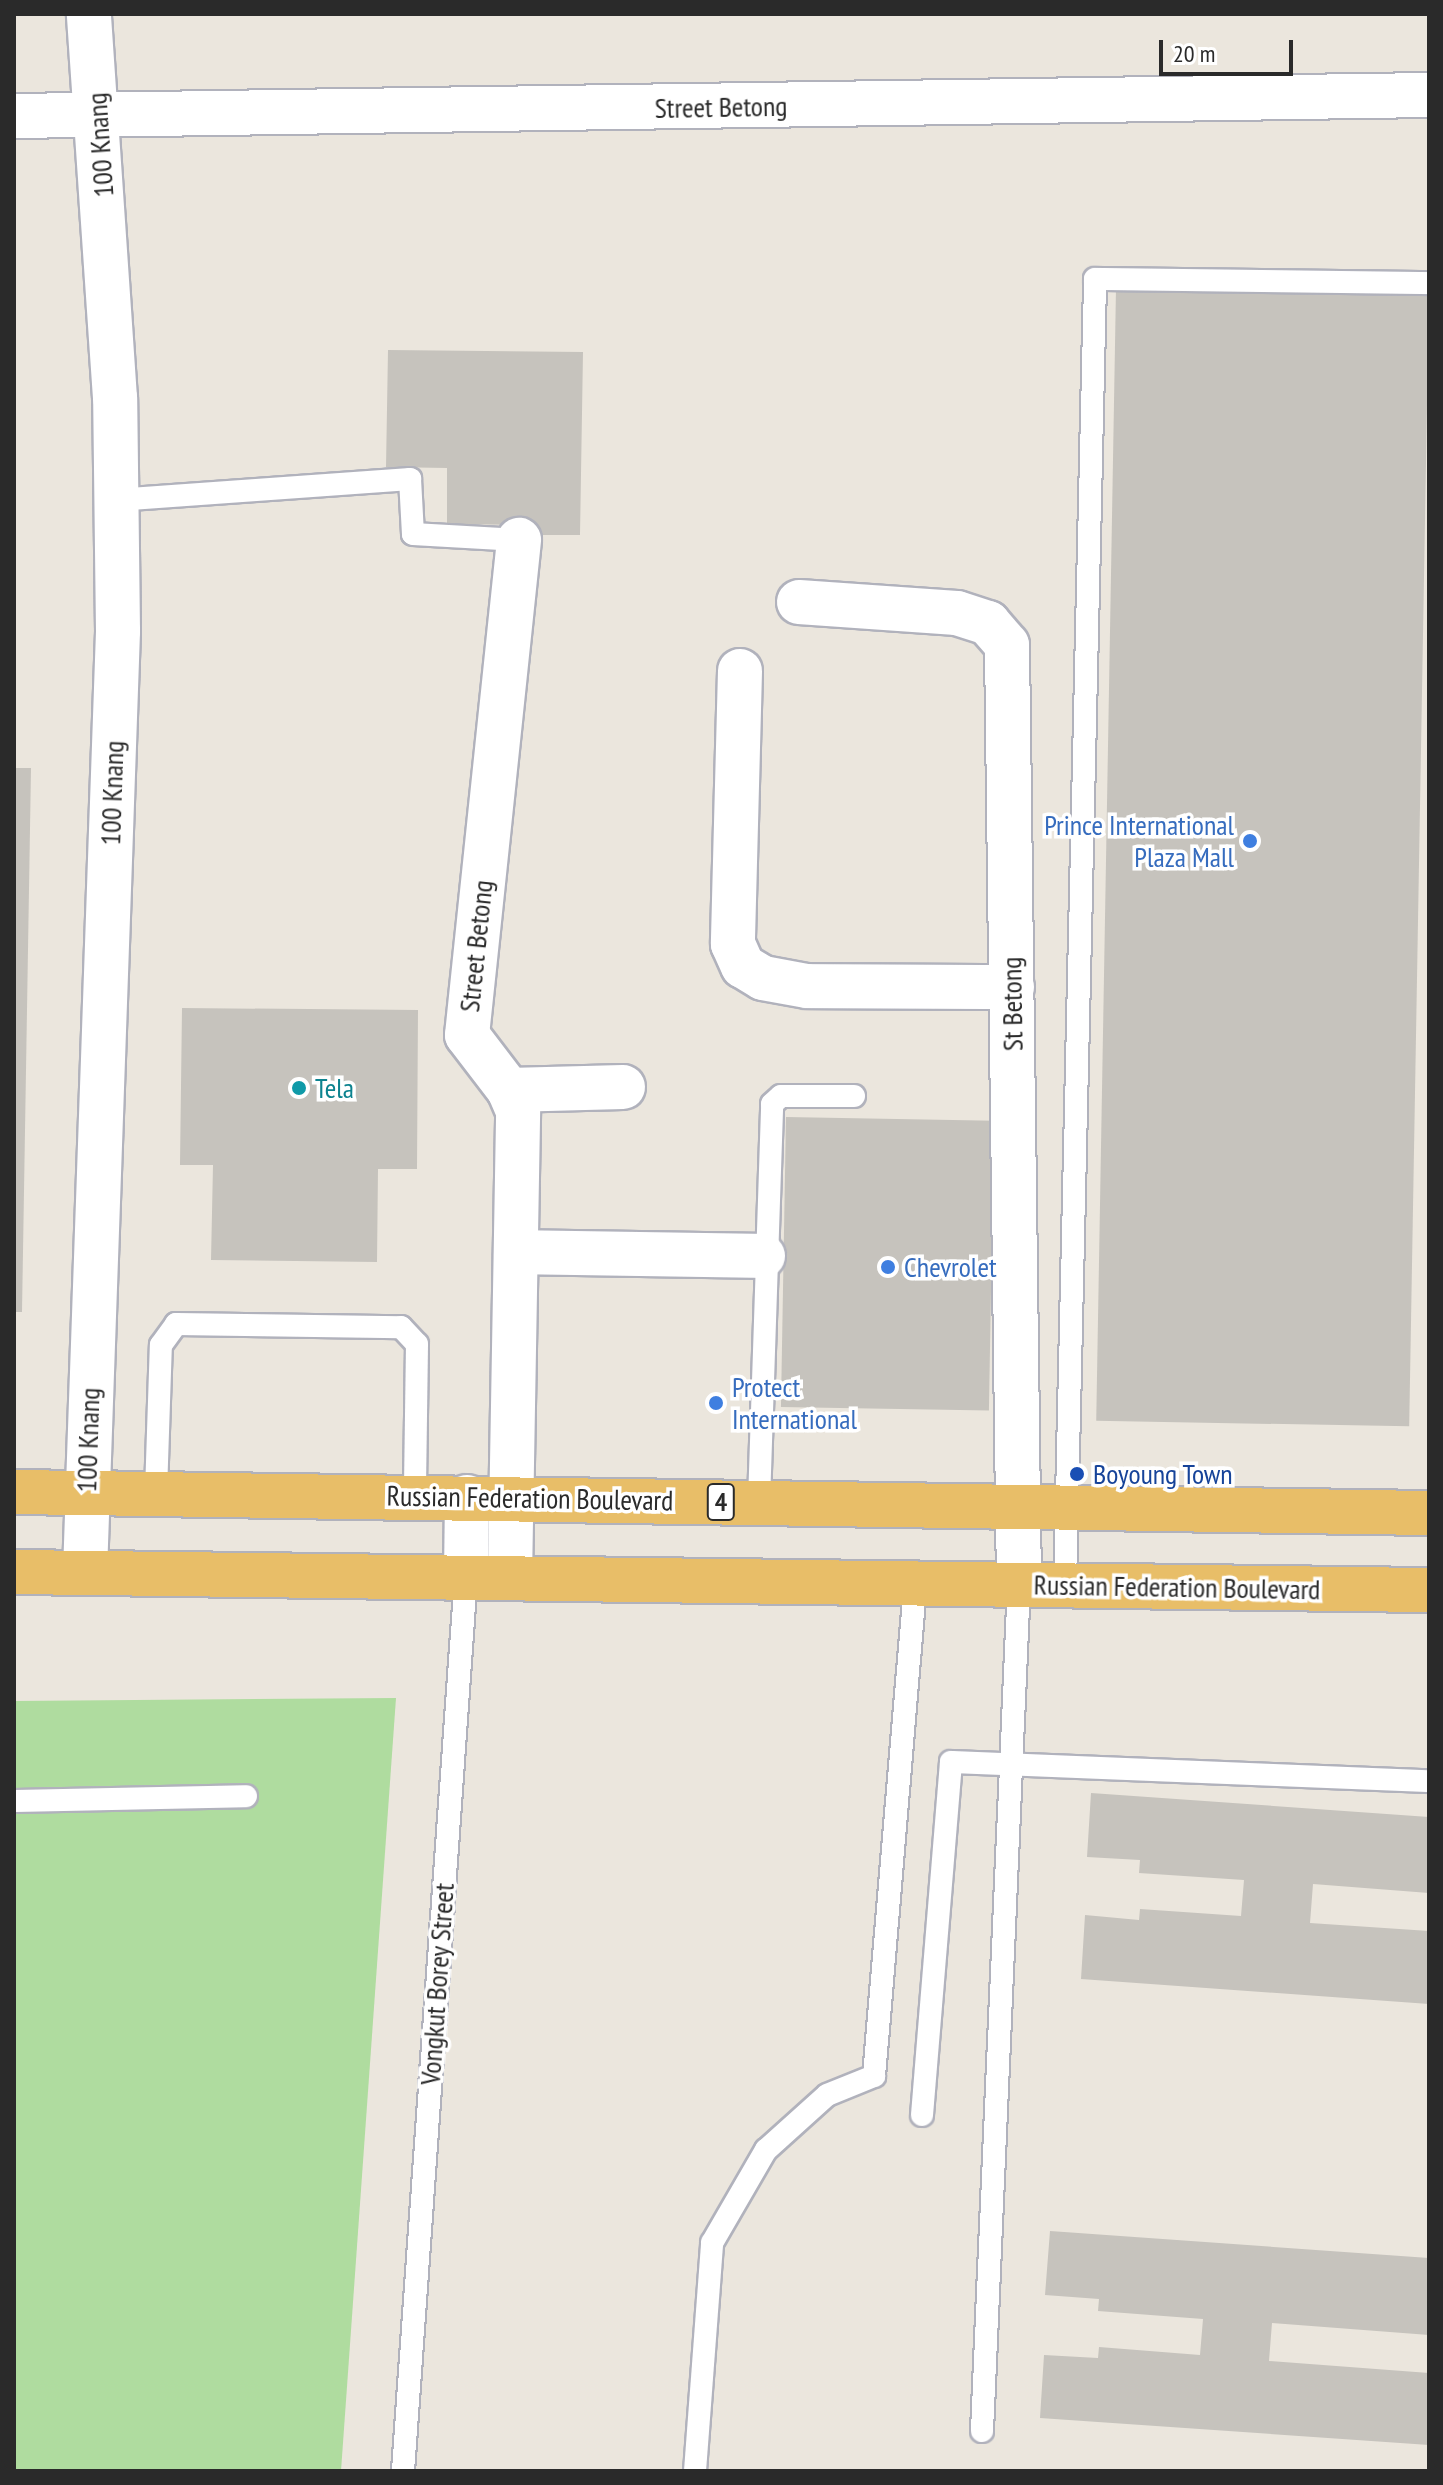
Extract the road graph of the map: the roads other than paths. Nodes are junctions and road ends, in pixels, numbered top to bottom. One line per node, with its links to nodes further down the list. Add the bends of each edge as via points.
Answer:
1 (89, 14): 4 (street, 100 Knang)
2 (1429, 95): 4 (street, Street Betong)
3 (14, 116): 4 (street, Street Betong)
4 (99, 118): 6 (street, 100 Knang)
5 (1429, 283): 24 (lane, via 1095,279)
6 (116, 500): 7 (lane, via 410,479 413,534); 16 (street, 100 Knang, via 118,631)
7 (519, 540): 12 (street, Street Betong, via 467,1035)
8 (799, 602): 10 (street, St Betong, via 957,613 988,623 1007,645)
9 (740, 671): 10 (street, via 733,944 743,966 763,978 807,986)
10 (1012, 987): 23 (street, St Betong)
11 (623, 1087): 12 (street)
12 (509, 1090): 14 (street, Street Betong, via 518,1111)
13 (854, 1096): 15 (lane, via 781,1096 772,1104)
14 (516, 1252): 15 (street); 21 (street, Street Betong)
15 (763, 1256): 22 (lane)
16 (86, 1491): 17 (highway, Russian Federation Boulevard / 4); 18 (highway, Russian Federation Boulevard / 4); 27 (street, 100 Knang)
17 (14, 1492)
18 (156, 1492): 19 (highway, Russian Federation Boulevard / 4); 19 (lane, via 161,1345 176,1324 401,1327 417,1344)
19 (415, 1496): 20 (highway, Russian Federation Boulevard / 4)
20 (467, 1497): 21 (highway, Russian Federation Boulevard / 4); 28 (street, Vongkut Borey Street)
21 (511, 1498): 22 (highway, Russian Federation Boulevard / 4); 29 (street, Street Betong)
22 (759, 1502): 23 (highway, Russian Federation Boulevard / 4)
23 (1019, 1506): 24 (highway, Russian Federation Boulevard / 4); 31 (street, St Betong)
24 (1067, 1507): 25 (highway, Russian Federation Boulevard / 4); 32 (lane)
25 (1429, 1513)
26 (14, 1572): 27 (highway, Russian Federation Boulevard)
27 (85, 1572): 28 (highway, Russian Federation Boulevard)
28 (466, 1577): 29 (highway, Russian Federation Boulevard); 40 (lane, Vongkut Borey Street)
29 (510, 1578): 30 (highway, Russian Federation Boulevard)
30 (915, 1583): 31 (highway, Russian Federation Boulevard); 41 (lane, via 874,2076 827,2095 766,2150 712,2243)
31 (1019, 1584): 32 (highway, Russian Federation Boulevard); 34 (lane)
32 (1065, 1585): 33 (highway, Russian Federation Boulevard)
33 (1429, 1590)
34 (1014, 1765): 35 (lane); 38 (lane, via 951,1762); 39 (lane)
35 (1429, 1781)
36 (246, 1796): 37 (lane)
37 (14, 1801)
38 (922, 2115)
39 (982, 2431)
40 (403, 2471)
41 (695, 2471)

